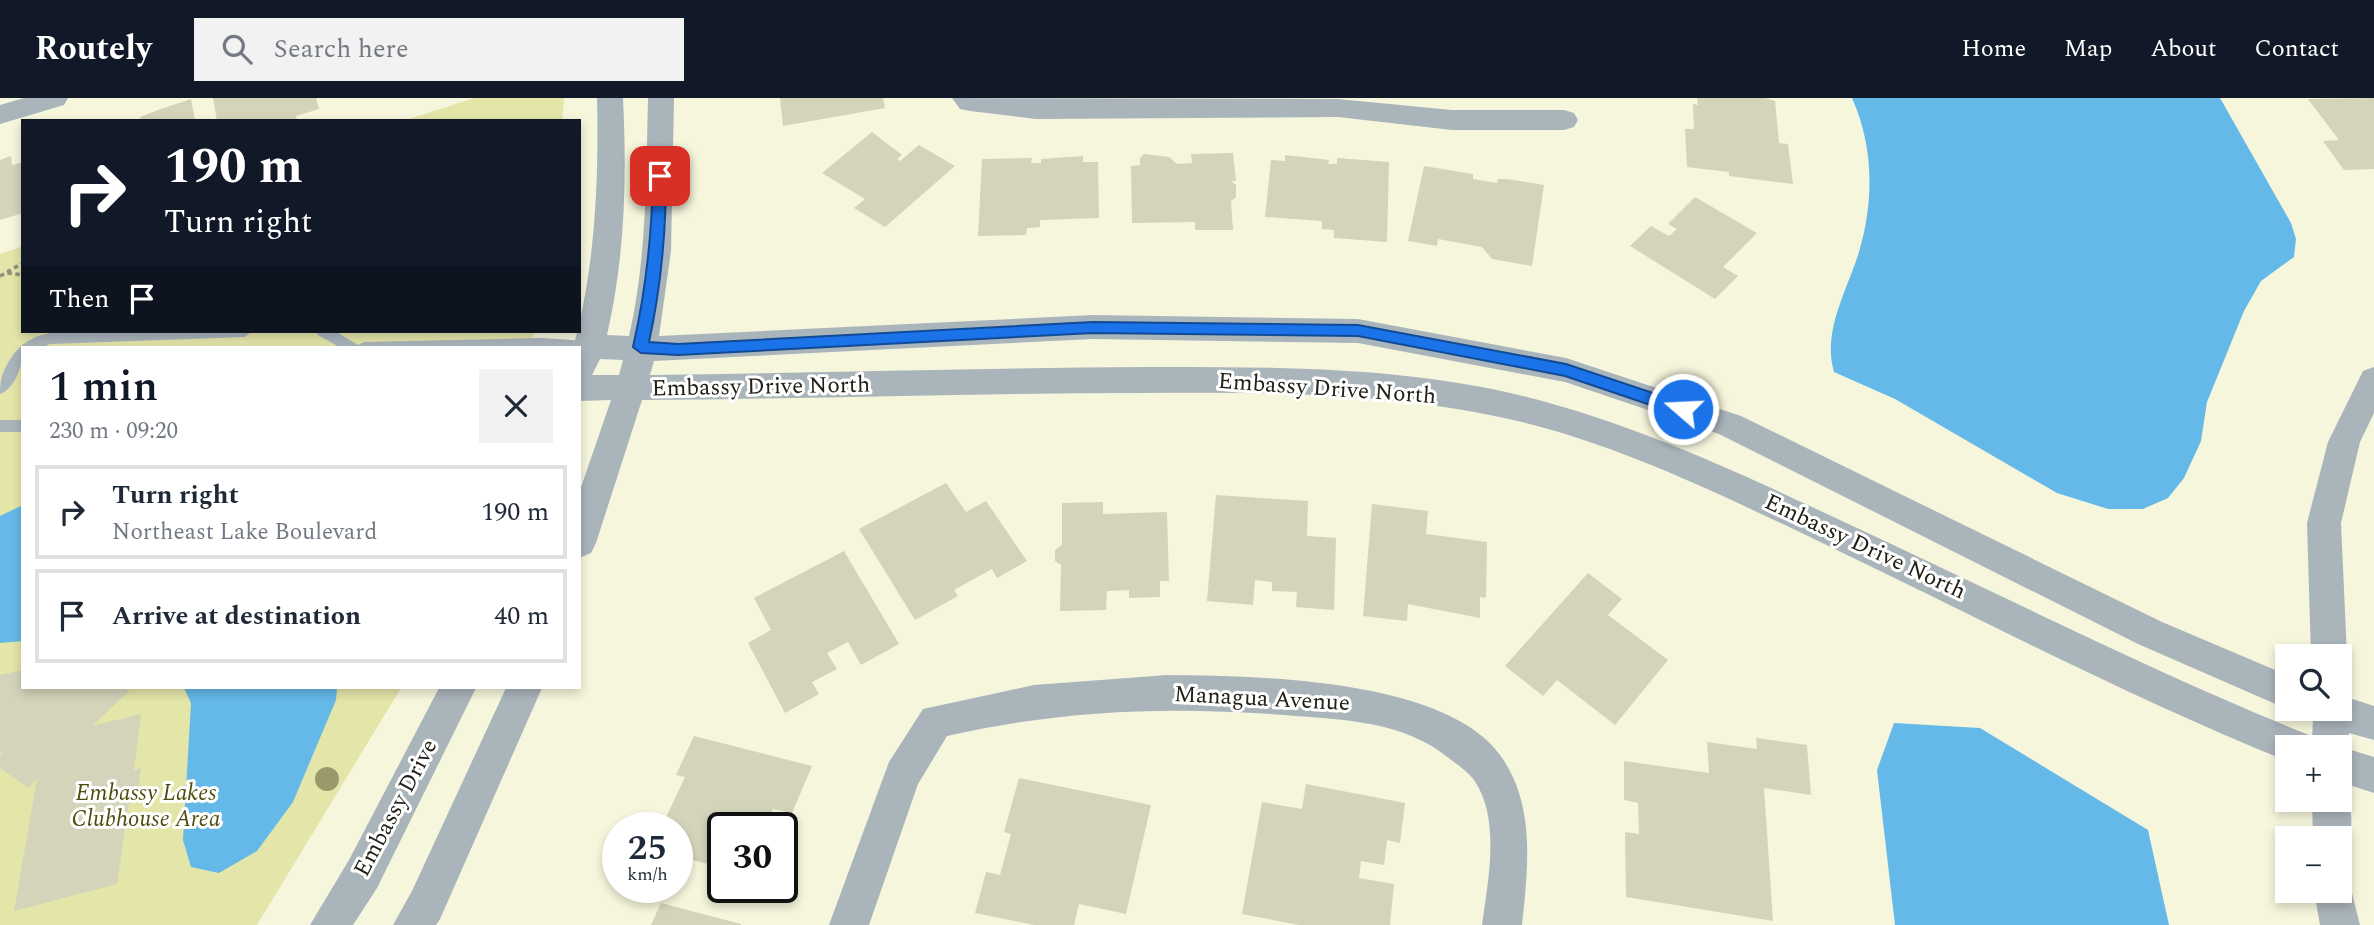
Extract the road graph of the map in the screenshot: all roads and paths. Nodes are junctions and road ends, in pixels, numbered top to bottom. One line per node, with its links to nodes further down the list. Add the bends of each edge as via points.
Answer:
1 (55, 98): 6 (street)
2 (610, 98): 20 (street, via 611,210 600,299)
3 (661, 98): 18 (street, via 659,228)
4 (967, 100): 5 (street, via 1036,110)
5 (1337, 103): 7 (street, via 1452,120)
6 (0, 115)
7 (1564, 120)
8 (21, 264): 9 (path)
9 (6, 273): 10 (path); 11 (path)
10 (21, 275)
11 (0, 276)
12 (188, 333): 14 (lane, via 48,338)
13 (327, 333): 15 (lane)
14 (32, 346)
15 (349, 346)
16 (453, 346): 17 (lane)
17 (547, 346)
18 (641, 347): 20 (street, Embassy Drive North); 24 (street); 29 (street, Embassy Drive North, via 678,349 1093,327 1358,331 1566,370 1730,425 2150,633)
19 (21, 355): 22 (lane)
20 (584, 362)
21 (2374, 380): 28 (street, via 2344,442 2324,523)
22 (0, 388)
23 (581, 388): 24 (street, Embassy Drive North)
24 (629, 388): 27 (street); 34 (street, Embassy Drive North, via 1279,381 1394,388 1521,409 1663,453 2224,719)
25 (0, 426): 26 (lane)
26 (21, 426)
27 (581, 537)
28 (2329, 644)
29 (2275, 687)
30 (457, 689): 38 (street, Embassy Drive, via 363,874)
31 (524, 689): 39 (street)
32 (2352, 716): 33 (street)
33 (2374, 723)
34 (2275, 739)
35 (2352, 768): 36 (street)
36 (2374, 775)
37 (2336, 903): 42 (street)
38 (330, 925)
39 (413, 925)
40 (849, 925): 41 (street, Managua Avenue, via 902,775 936,722 999,706 1199,692 1372,705 1429,721 1453,736 1488,768 1505,810 1509,845)
41 (1502, 925)
42 (2340, 925)

